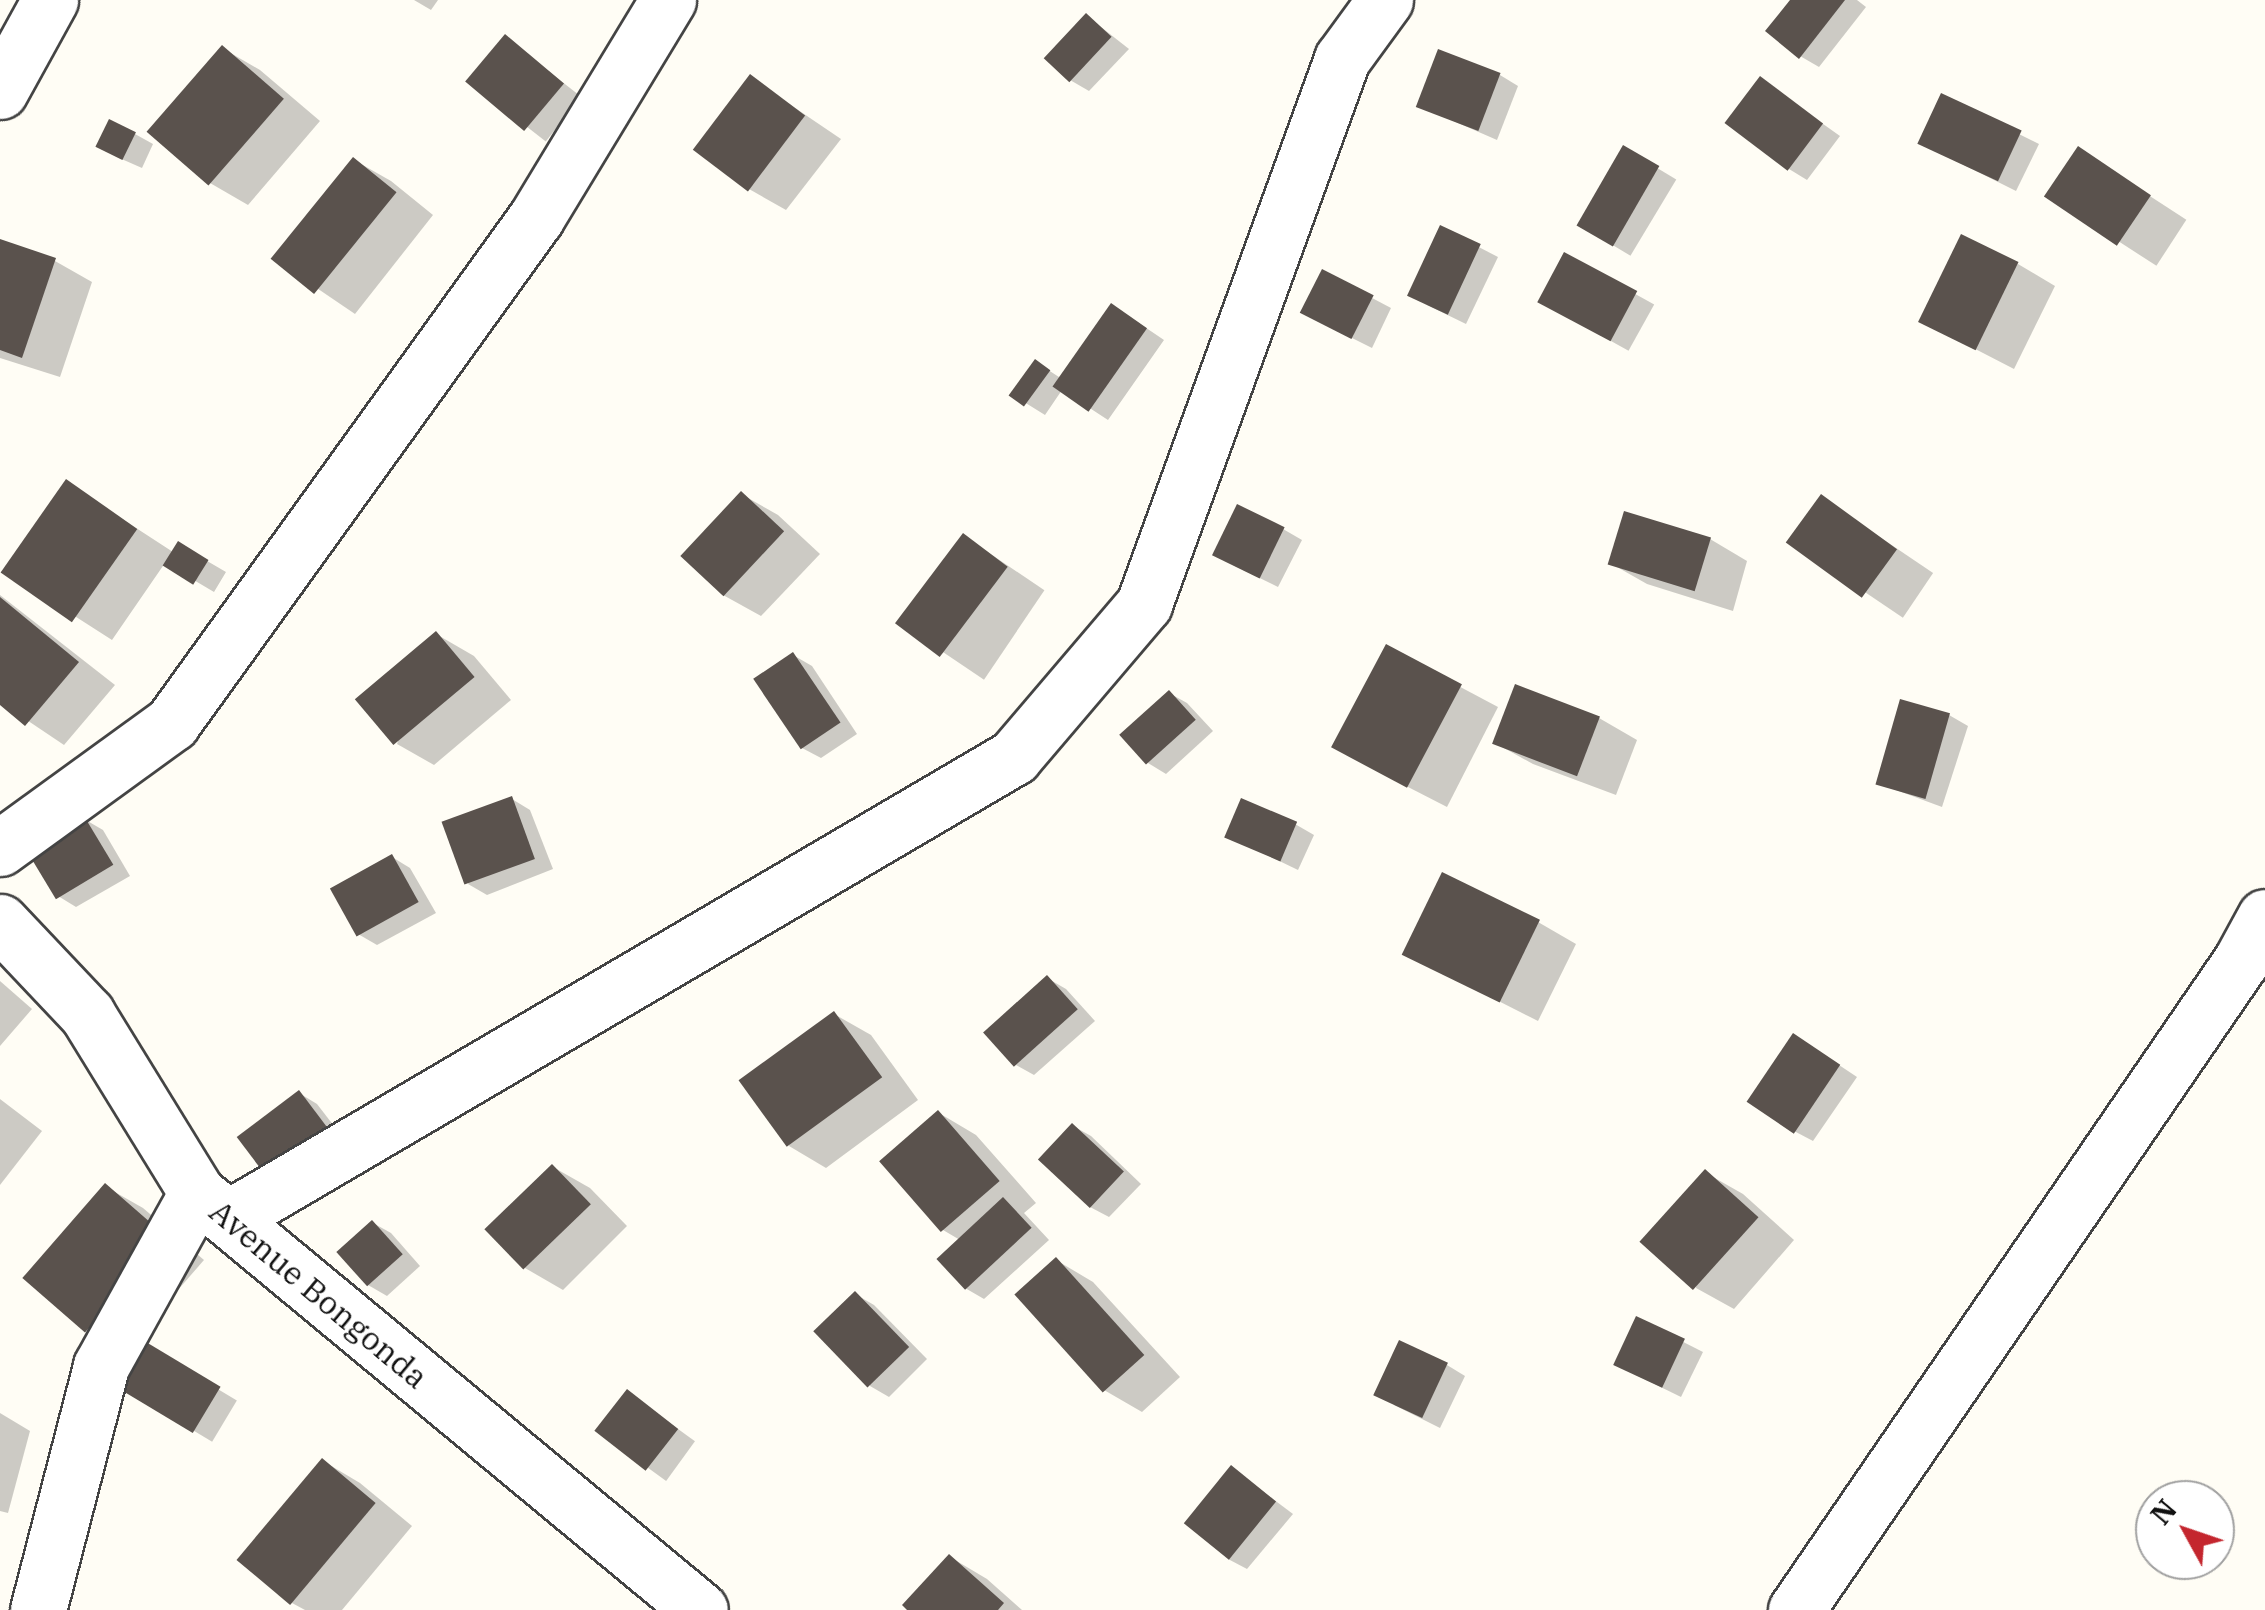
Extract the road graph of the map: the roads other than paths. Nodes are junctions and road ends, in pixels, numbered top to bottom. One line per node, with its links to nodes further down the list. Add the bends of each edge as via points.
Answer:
1 (50, 0): 4 (street)
2 (668, 0): 5 (street, via 536,218 172,723)
3 (1384, 0): 8 (street, via 1342,59 1144,604 1014,757)
4 (0, 91)
5 (0, 848)
6 (0, 922): 8 (street, Avenue Bongonda, via 87,1014)
7 (2257, 958): 11 (street)
8 (213, 1205): 9 (street, Avenue Bongonda); 10 (street, via 101,1366)
9 (676, 1601)
10 (38, 1610)
11 (1796, 1610)

